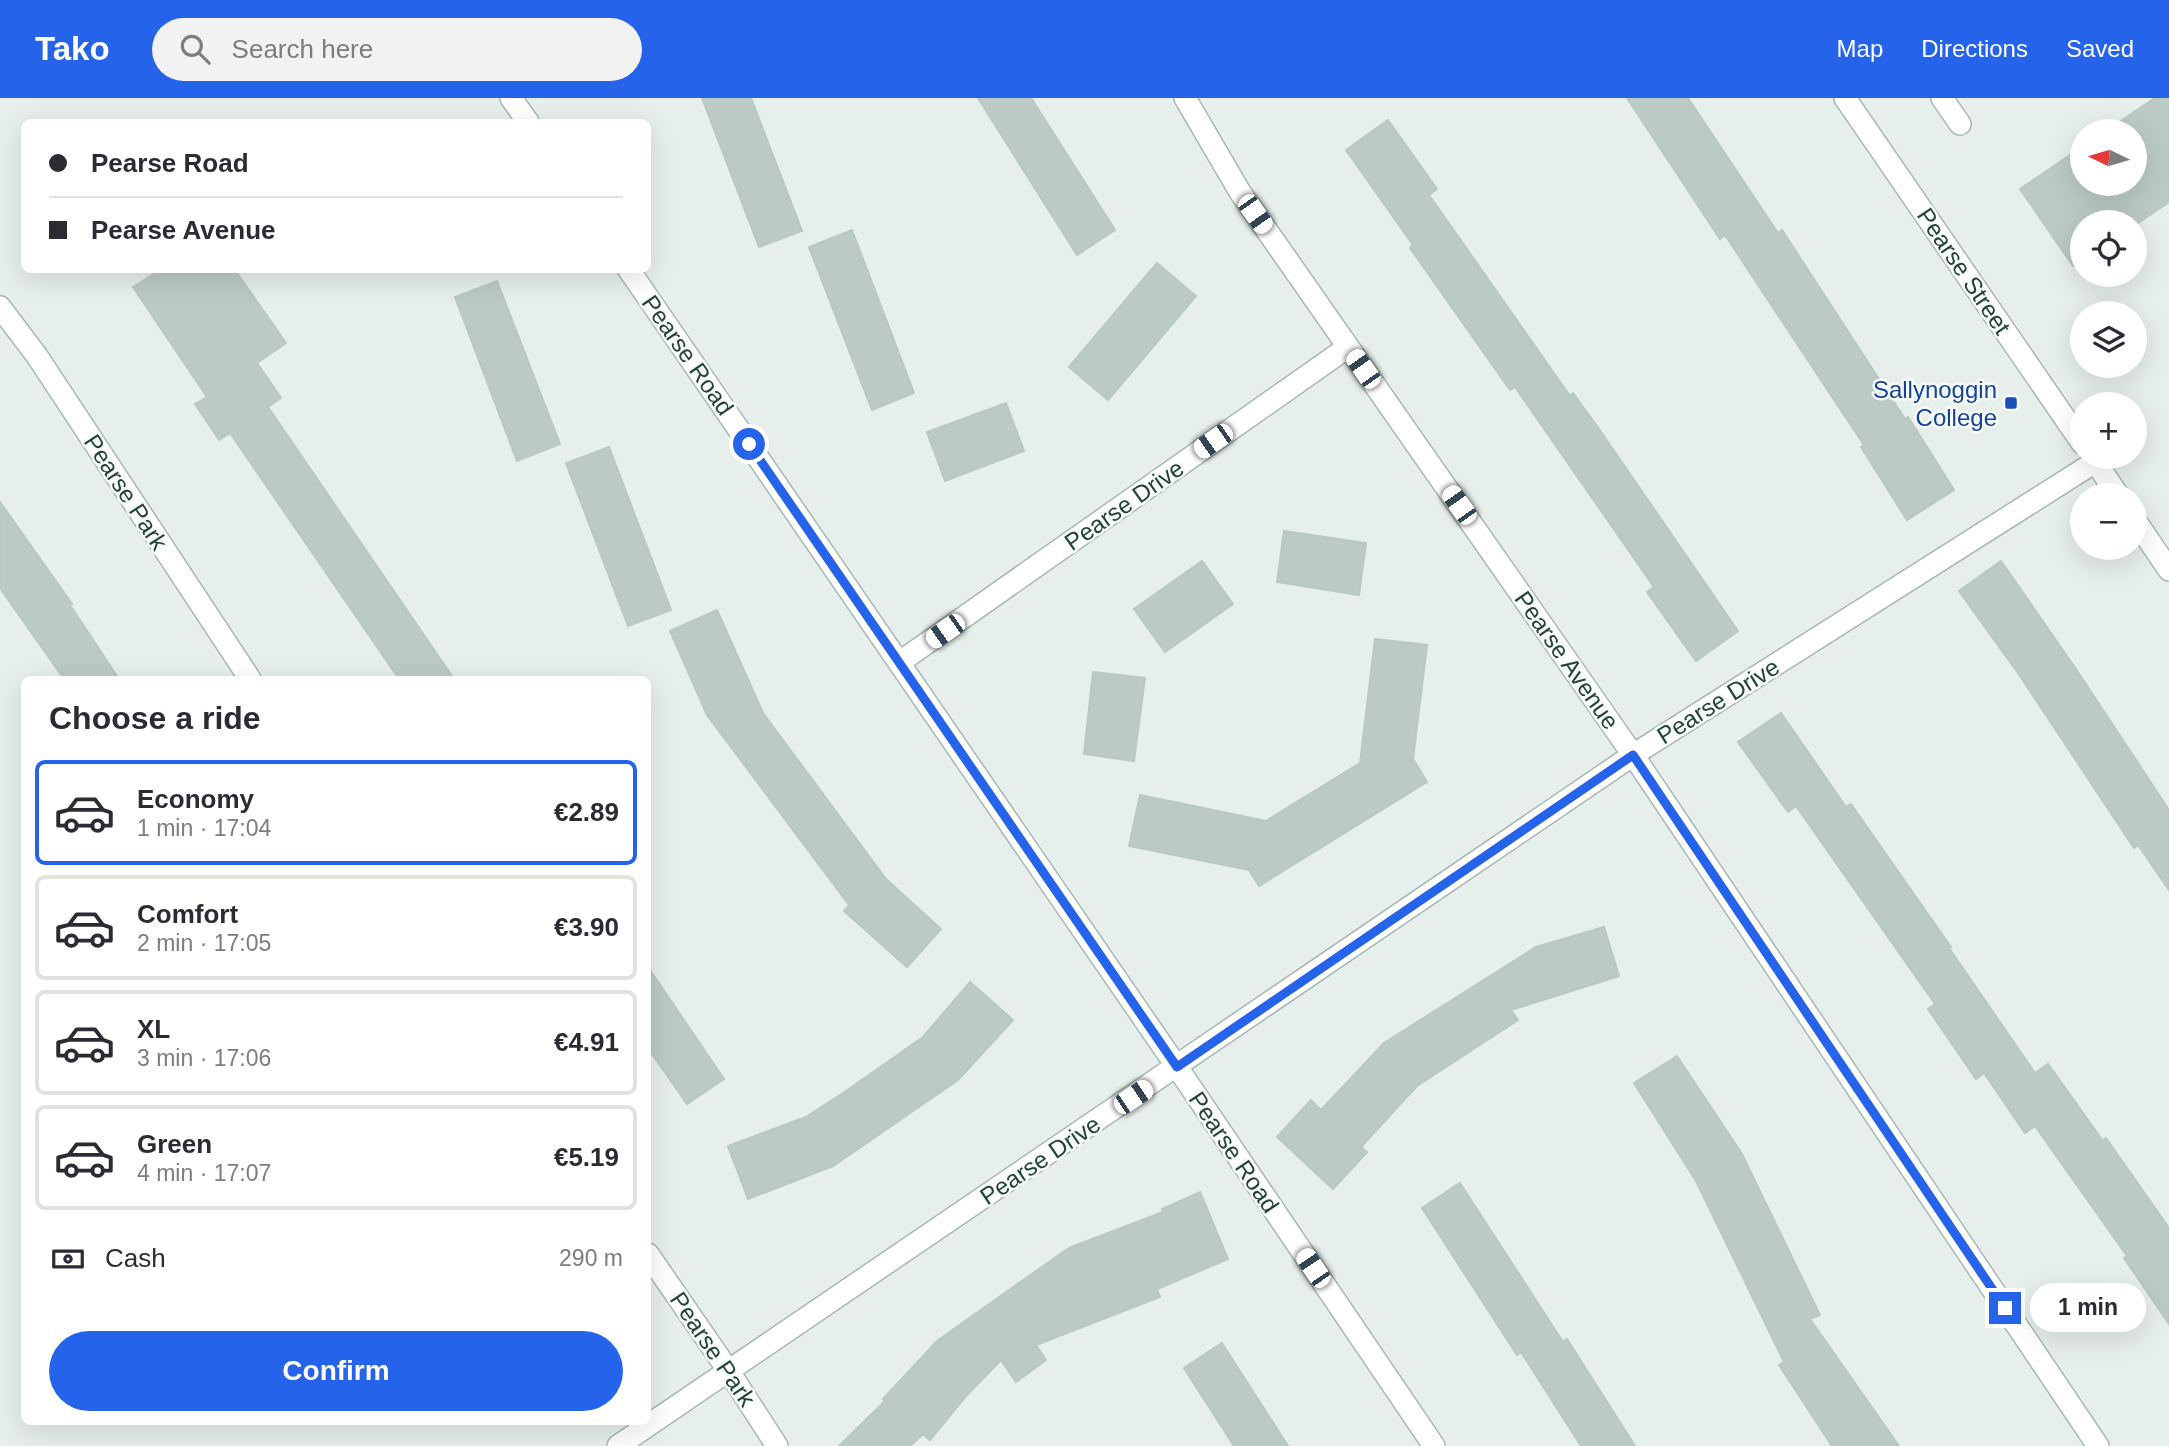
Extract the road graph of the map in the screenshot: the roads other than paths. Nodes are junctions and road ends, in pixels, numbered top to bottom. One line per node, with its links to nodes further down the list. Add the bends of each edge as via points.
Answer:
1 (511, 98): 5 (street)
2 (1185, 98): 9 (street, Pearse Avenue, via 1240,192)
3 (1845, 98): 10 (street, Pearse Street)
4 (1942, 98): 6 (street)
5 (526, 119)
6 (1960, 124)
7 (631, 273): 14 (street, Pearse Road)
8 (0, 307): 15 (street, Pearse Park)
9 (1348, 347): 14 (street, Pearse Drive); 16 (street, Pearse Avenue)
10 (2070, 426)
11 (2077, 469): 16 (street, Pearse Drive)
12 (2147, 538): 13 (street)
13 (2169, 570)
14 (900, 662): 17 (street, Pearse Road)
15 (248, 676)
16 (1633, 755): 17 (street, Pearse Drive); 25 (street, Pearse Avenue)
17 (1177, 1067): 19 (street, Pearse Drive); 24 (street, Pearse Road)
18 (651, 1258): 19 (street, Pearse Park)
19 (728, 1370): 20 (street, Pearse Drive); 23 (street, Pearse Park)
20 (651, 1423)
21 (648, 1425): 22 (street, Pearse Drive)
22 (618, 1446)
23 (777, 1446)
24 (1434, 1446)
25 (2098, 1446)

